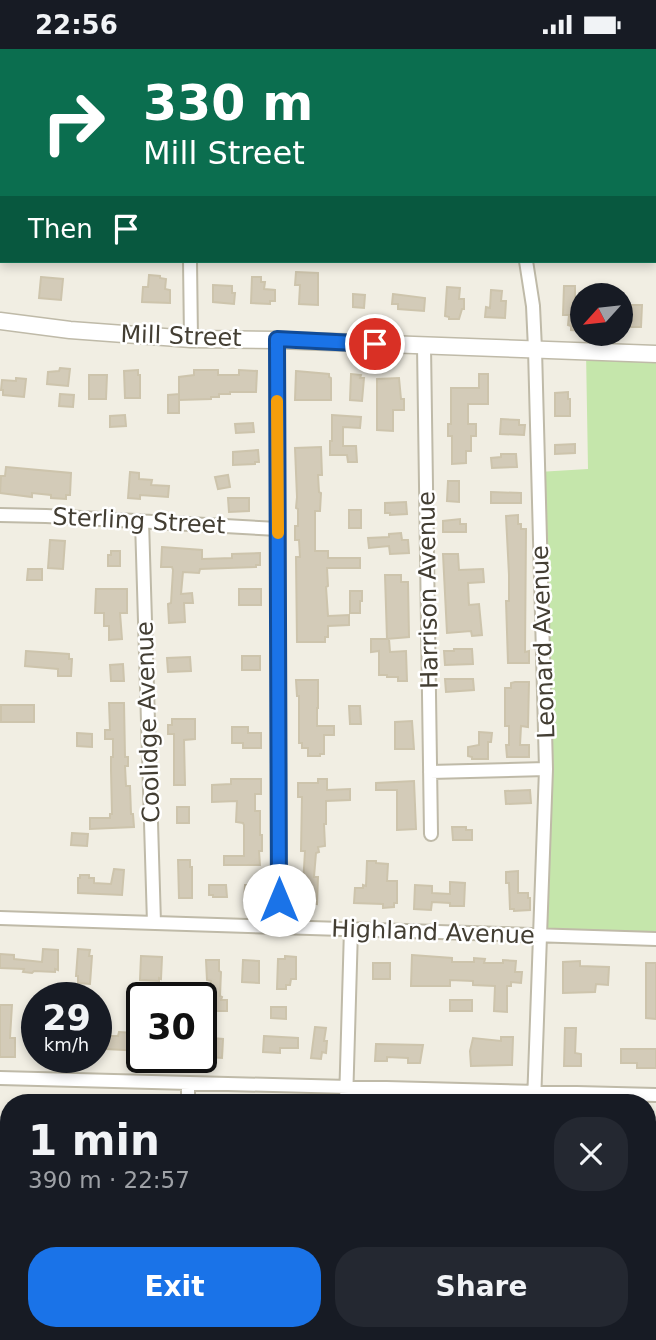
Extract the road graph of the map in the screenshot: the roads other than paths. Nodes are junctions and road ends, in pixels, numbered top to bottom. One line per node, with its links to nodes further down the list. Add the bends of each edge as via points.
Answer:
1 (190, 263): 4 (street)
2 (526, 263): 7 (street, Leonard Avenue)
3 (0, 321): 4 (street, Mill Street)
4 (191, 339): 5 (street, Mill Street)
5 (277, 339): 6 (street, Mill Street); 11 (street)
6 (424, 346): 7 (street, Mill Street); 13 (street, Harrison Avenue)
7 (536, 349): 8 (street, Mill Street); 12 (street, Leonard Avenue)
8 (656, 354)
9 (0, 515): 10 (street, Sterling Street)
10 (142, 521): 11 (street, Sterling Street); 16 (street, Coolidge Avenue)
11 (278, 529): 17 (street)
12 (546, 769): 13 (street); 19 (street, Leonard Avenue)
13 (430, 772): 14 (street, Harrison Avenue)
14 (431, 834)
15 (0, 918): 16 (street, Highland Avenue)
16 (154, 923): 17 (street, Highland Avenue)
17 (279, 927): 18 (street, Highland Avenue)
18 (351, 929): 19 (street, Highland Avenue); 23 (street)
19 (540, 935): 20 (street, Highland Avenue); 27 (street, Leonard Avenue)
20 (656, 939)
21 (0, 1078): 22 (street)
22 (188, 1083): 23 (street); 24 (street)
23 (346, 1087): 25 (street); 26 (street)
24 (188, 1094)
25 (346, 1094)
26 (478, 1094)
27 (534, 1094)

